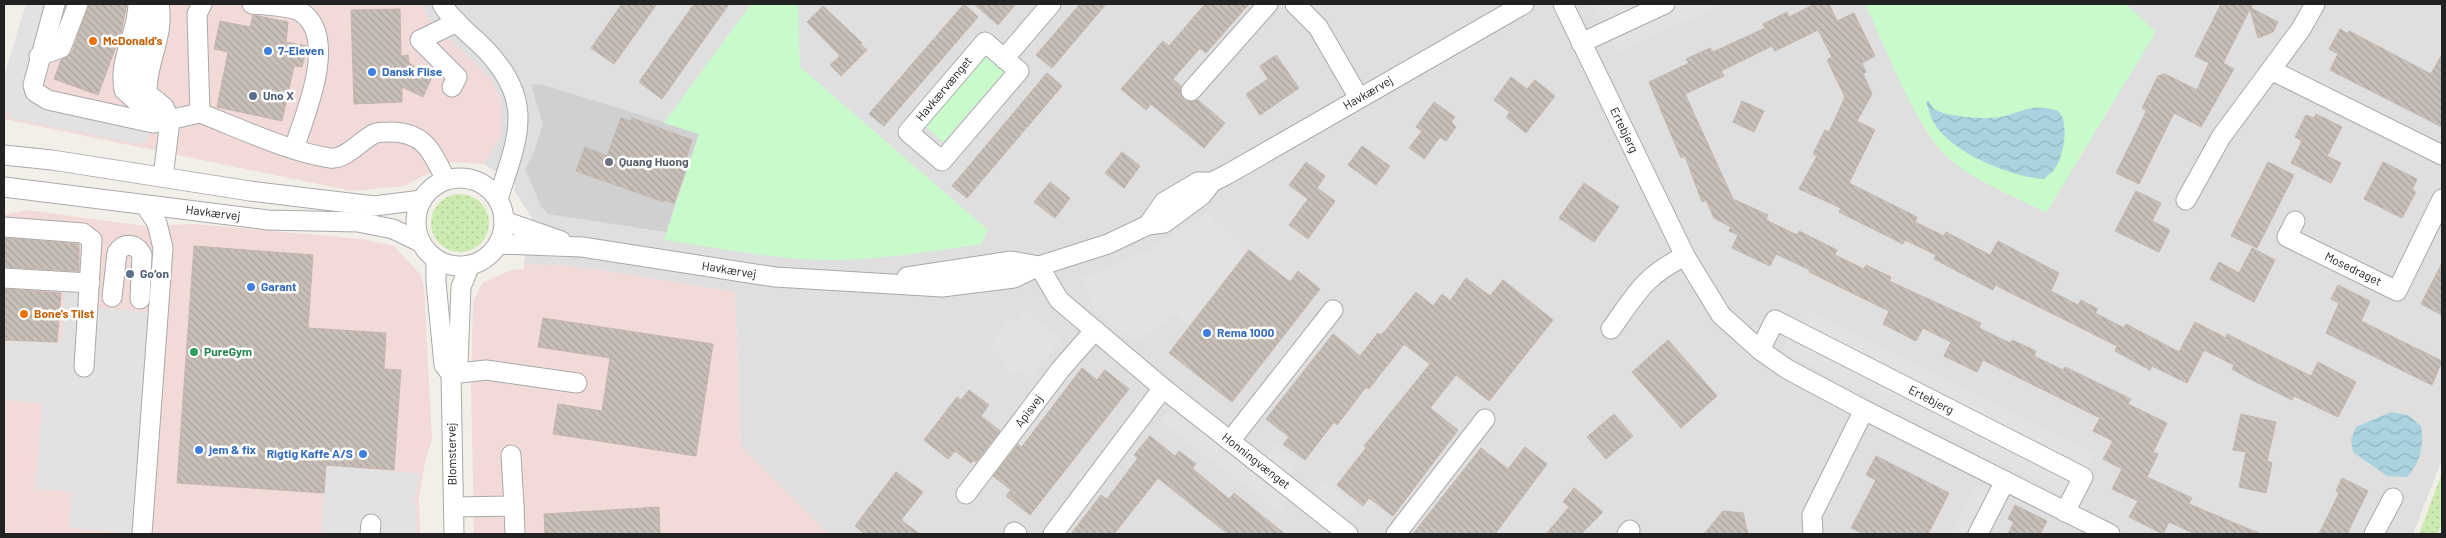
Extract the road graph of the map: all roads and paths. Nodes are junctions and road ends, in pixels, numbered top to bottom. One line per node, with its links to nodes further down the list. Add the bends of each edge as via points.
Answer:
1 (55, 4): 17 (street)
2 (78, 4): 17 (street, via 61,48)
3 (140, 4): 24 (street, via 122,65 124,90 146,110)
4 (159, 4): 24 (street, via 160,33 147,79 147,93 164,107)
5 (202, 4): 23 (street, via 197,14)
6 (252, 4): 25 (street, via 300,11 313,23 319,40 316,81)
7 (442, 4): 15 (street)
8 (1050, 4): 18 (street)
9 (1268, 4): 21 (street)
10 (1295, 4): 22 (street, via 1318,27)
11 (1524, 4): 22 (street, Havkærvej)
12 (1563, 4): 16 (street, Ertebjerg)
13 (1665, 4): 16 (street)
14 (2315, 4): 19 (street)
15 (457, 22): 20 (street, via 420,40 457,77); 26 (street, via 493,58 512,86 519,122)
16 (1581, 43): 44 (street, Ertebjerg)
17 (39, 56): 24 (street, via 34,92 48,100 153,123)
18 (1004, 59): 18 (street, Havkærvænget, via 1019,71 942,161 908,132 984,42)
19 (2271, 70): 28 (street); 36 (street, via 2221,137)
20 (452, 87)
21 (1191, 91)
22 (1359, 98): 47 (street, Havkærvej, via 1212,182 1202,195 1164,223 1148,225 1108,244)
23 (200, 113): 24 (street); 25 (street)
24 (170, 121): 29 (street)
25 (294, 148): 30 (street, via 331,158 342,156 374,133 416,136 428,146)
26 (514, 148): 31 (street); 34 (street)
27 (4, 155): 29 (street)
28 (2442, 155)
29 (163, 177): 35 (street, via 374,206)
30 (446, 180): 31 (street, via 458,178); 35 (street, via 436,184)
31 (480, 183): 34 (street)
32 (4, 188): 37 (street, Havkærvej)
33 (2442, 198): 39 (street, Mosedraget, via 2397,291 2287,237)
34 (498, 199): 38 (street)
35 (422, 200): 41 (street, via 416,220)
36 (2186, 200)
37 (145, 205): 41 (street, Havkærvej, via 268,220 358,222 393,229); 52 (street, via 157,223 163,248)
38 (504, 221): 42 (street); 43 (street, Havkærvej)
39 (2295, 221)
40 (4, 227): 49 (street, via 86,234 93,246)
41 (420, 242): 45 (street)
42 (498, 244): 43 (street, Havkærvej); 46 (street, via 486,257)
43 (582, 247): 47 (street, Havkærvej, via 775,277 942,287 1014,278)
44 (1685, 256): 54 (street, via 1662,267 1645,282); 56 (street, Ertebjerg, via 1721,315)
45 (436, 259): 46 (street, via 458,266); 58 (street, Blomstervej, via 444,364)
46 (470, 265): 58 (street, Blomstervej, via 461,286 458,363)
47 (1039, 266): 55 (street, Honningvænget, via 1059,300)
48 (4, 278): 49 (street)
49 (90, 290): 50 (street); 57 (street)
50 (112, 297): 51 (street); 51 (street, via 116,253 124,245 130,245 142,255)
51 (140, 299): 52 (street)
52 (159, 301): 71 (street)
53 (1333, 310): 63 (street)
54 (1611, 329)
55 (1095, 330): 60 (street, Honningvænget); 66 (street, Apisvej, via 1060,370)
56 (1760, 350): 61 (street, Ertebjerg, via 1787,369); 70 (street, Ertebjerg, via 1775,320 2082,477)
57 (84, 367)
58 (451, 374): 59 (street, via 486,370); 69 (street, Blomstervej)
59 (576, 383)
60 (1163, 388): 63 (street, Honningvænget); 74 (street)
61 (1864, 410): 65 (street, Ertebjerg); 77 (street, via 1812,515)
62 (1485, 419): 76 (street)
63 (1230, 441): 75 (street, Honningvænget)
64 (512, 455): 68 (street)
65 (2004, 481): 70 (street, Ertebjerg); 78 (street)
66 (966, 494)
67 (2392, 498): 80 (street)
68 (514, 506): 69 (street); 73 (street)
69 (454, 507): 72 (street, Blomstervej)
70 (2065, 512): 79 (street, Ertebjerg)
71 (142, 534)
72 (454, 534)
73 (515, 534)
74 (1053, 534)
75 (1348, 534)
76 (1396, 534)
77 (1812, 534)
78 (1978, 534)
79 (2110, 534)
80 (2374, 534)

